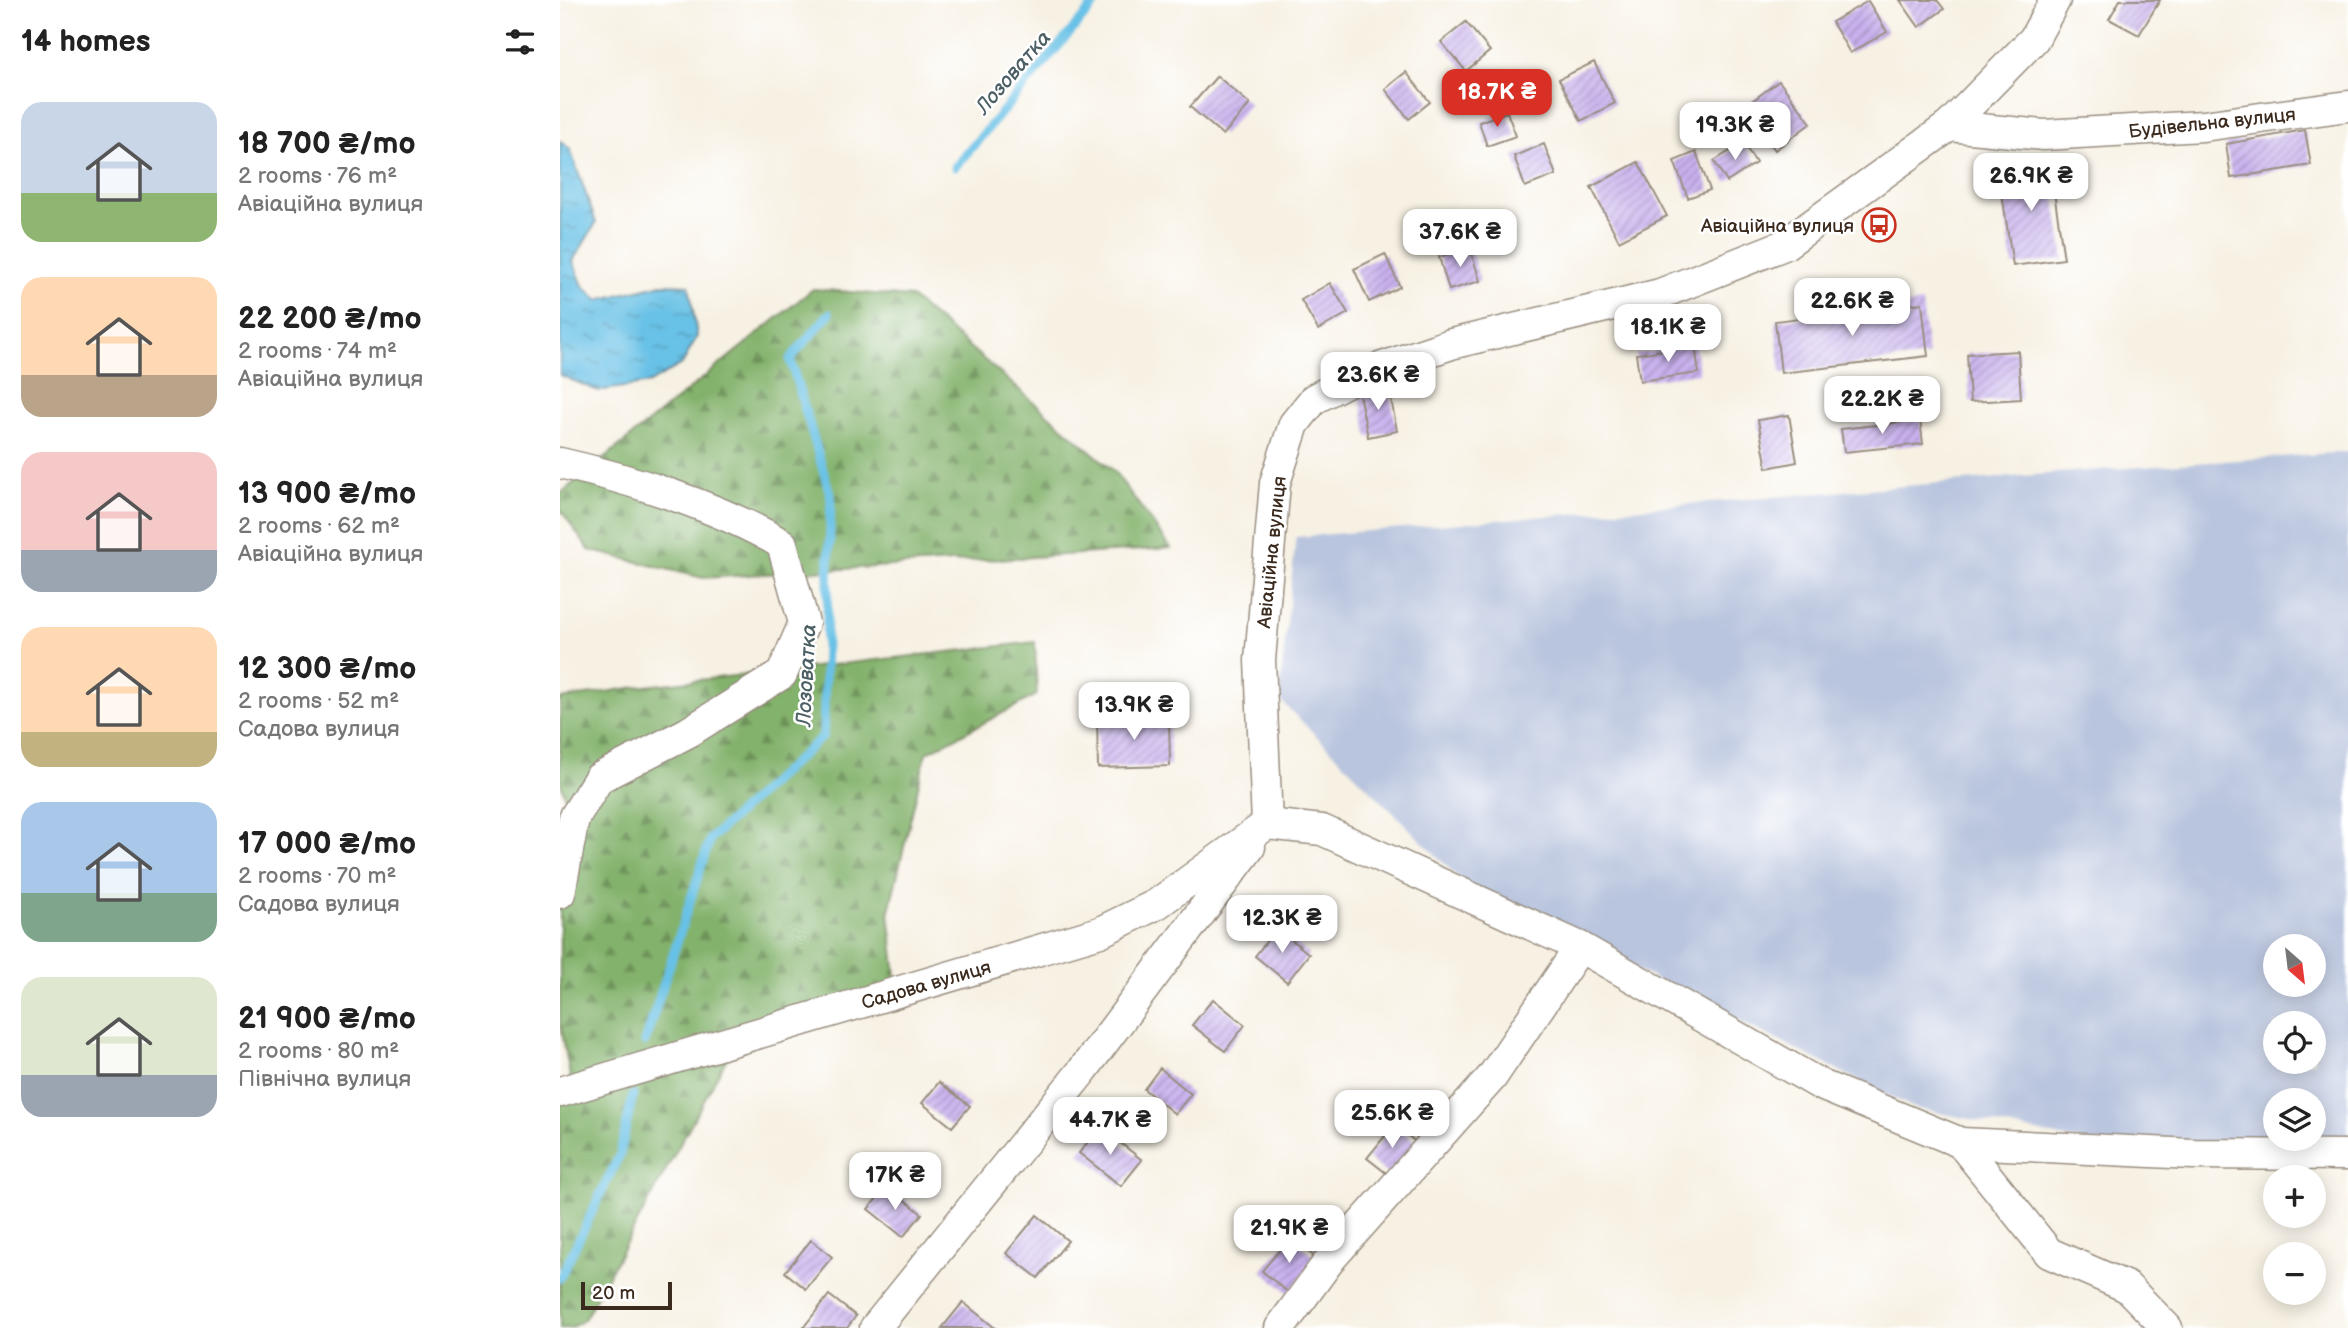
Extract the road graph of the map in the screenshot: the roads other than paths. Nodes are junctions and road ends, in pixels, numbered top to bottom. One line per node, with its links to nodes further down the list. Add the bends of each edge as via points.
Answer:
1 (2055, 0): 3 (street, Авіаційна вулиця, via 2034,39)
2 (2348, 106): 3 (street, Будівельна вулиця, via 2203,126 2043,135)
3 (1950, 126): 5 (street, Авіаційна вулиця, via 1784,245 1660,295 1451,344 1359,375 1314,399 1294,424 1275,483 1260,660)
4 (560, 463): 6 (street, via 743,521 782,544 804,623 782,674 687,733 599,778 574,818)
5 (1266, 824): 7 (street, via 1322,830); 8 (street, Садова вулиця, via 1157,904 1100,932); 11 (street, via 1083,1070)
6 (560, 893)
7 (1580, 947): 9 (street, via 1821,1085); 12 (street, via 1492,1077 1332,1257)
8 (560, 1092)
9 (1961, 1143): 10 (street, via 2193,1154); 13 (street, via 2049,1253 2127,1287)
10 (2348, 1155)
11 (875, 1328)
12 (1279, 1328)
13 (2167, 1328)

